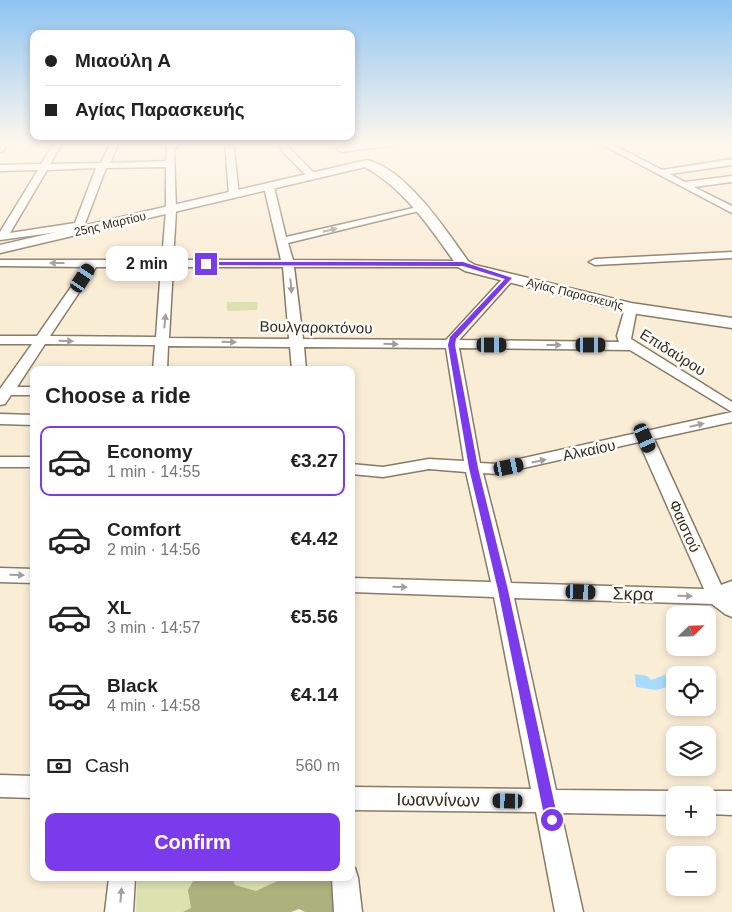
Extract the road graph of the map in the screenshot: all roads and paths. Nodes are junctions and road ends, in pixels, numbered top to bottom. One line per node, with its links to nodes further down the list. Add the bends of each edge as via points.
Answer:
1 (34, 185): 18 (street)
2 (95, 185): 16 (street)
3 (170, 185): 15 (street)
4 (233, 185): 10 (street)
5 (279, 185): 9 (street, 25ης Μαρτίου)
6 (397, 185): 13 (street)
7 (684, 185): 8 (street); 12 (street)
8 (687, 185)
9 (269, 187): 10 (street, 25ης Μαρτίου); 17 (street)
10 (234, 195): 15 (street, 25ης Μαρτίου)
11 (732, 202): 12 (street)
12 (720, 204): 14 (street)
13 (422, 208): 17 (street, one-way to 13); 25 (street)
14 (732, 210)
15 (171, 211): 16 (street, 25ης Μαρτίου); 23 (street)
16 (78, 229): 18 (street, 25ης Μαρτίου)
17 (282, 241): 24 (street)
18 (0, 242)
19 (732, 255): 20 (street)
20 (595, 262)
21 (0, 263): 22 (street, Αγίας Παρασκευής, one-way to 21)
22 (93, 263): 23 (street, Αγίας Παρασκευής); 30 (street)
23 (167, 263): 24 (street, Αγίας Παρασκευής); 31 (street, one-way to 23)
24 (288, 264): 25 (street, Αγίας Παρασκευής); 32 (street, one-way to 32)
25 (463, 264): 26 (street, Αγίας Παρασκευής)
26 (509, 278): 27 (street, Αγίας Παρασκευής); 33 (street, via 453,339)
27 (631, 308): 28 (street, Αγίας Παρασκευής); 34 (street, Επιδαύρου, via 624,336)
28 (732, 323)
29 (0, 340): 30 (street, Βουλγαροκτόνου)
30 (39, 340): 31 (street, Βουλγαροκτόνου, one-way to 31); 37 (street)
31 (163, 342): 32 (street, Βουλγαροκτόνου, one-way to 32); 35 (street)
32 (296, 343): 33 (street, Βουλγαροκτόνου, one-way to 33); 36 (street)
33 (452, 345): 34 (street, Βουλγαροκτόνου, one-way to 34); 47 (street)
34 (631, 346): 39 (street, Επιδαύρου)
35 (160, 366)
36 (299, 366)
37 (5, 387): 38 (street)
38 (30, 390)
39 (732, 408)
40 (732, 417): 43 (street, Αλκαίου, one-way to 40)
41 (0, 419): 42 (street)
42 (30, 420)
43 (645, 438): 47 (street, Αλκαίου, one-way to 43, via 509,467); 52 (street, Φαιστού)
44 (0, 462): 45 (street)
45 (30, 462)
46 (355, 468): 47 (street, Αλκαίου, via 383,472 429,464)
47 (474, 468): 51 (street)
48 (0, 575): 49 (street, one-way to 49)
49 (30, 576)
50 (355, 585): 51 (street, Σκρα, one-way to 51)
51 (503, 590): 52 (street, Σκρα, one-way to 52); 56 (street)
52 (727, 598)
53 (0, 786): 54 (street)
54 (30, 787)
55 (355, 798): 56 (street, Ιωαννίνων)
56 (548, 802): 57 (street, Ιωαννίνων); 64 (street)
57 (666, 803)
58 (716, 803): 59 (street)
59 (732, 803)
60 (122, 881): 62 (street, one-way to 60)
61 (345, 881): 63 (street)
62 (119, 912)
63 (348, 912)
64 (569, 912)

